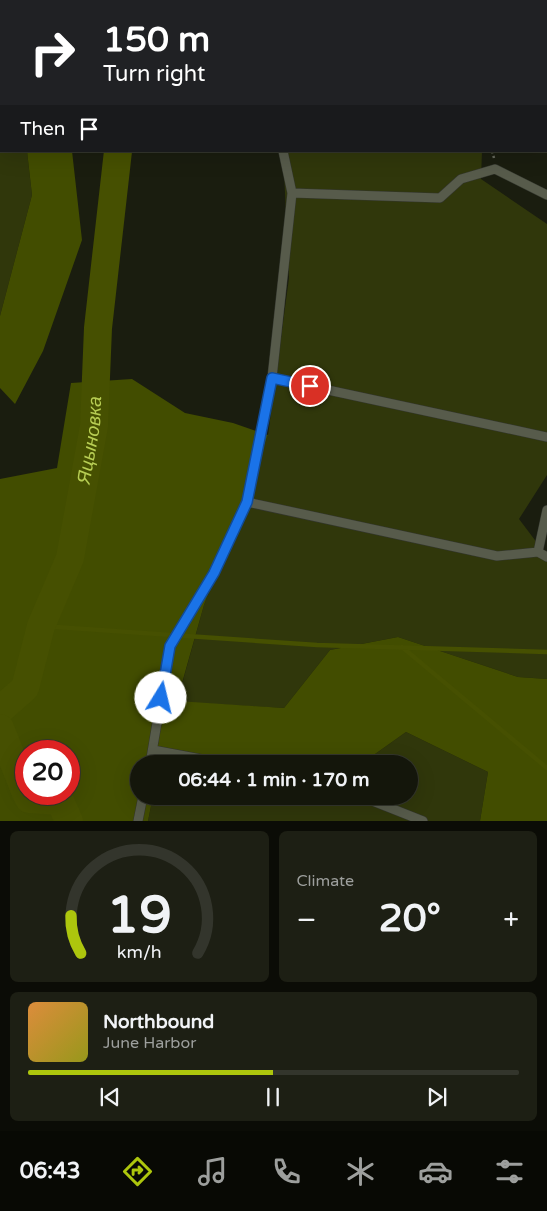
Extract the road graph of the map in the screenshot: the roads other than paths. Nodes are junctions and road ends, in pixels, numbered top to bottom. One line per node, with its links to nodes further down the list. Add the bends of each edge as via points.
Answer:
1 (283, 152): 2 (lane)
2 (292, 193): 3 (lane, via 440,198 461,179 496,169); 4 (lane)
3 (547, 195)
4 (272, 378): 5 (lane); 6 (lane)
5 (547, 437)
6 (247, 502): 8 (lane, via 497,556); 9 (lane, via 214,573 171,644)
7 (547, 510): 8 (lane)
8 (543, 554)
9 (153, 750): 10 (lane); 11 (lane)
10 (152, 755)
11 (180, 755)
12 (141, 805): 14 (lane)
13 (383, 805): 15 (lane)
14 (138, 821)
15 (423, 821)

